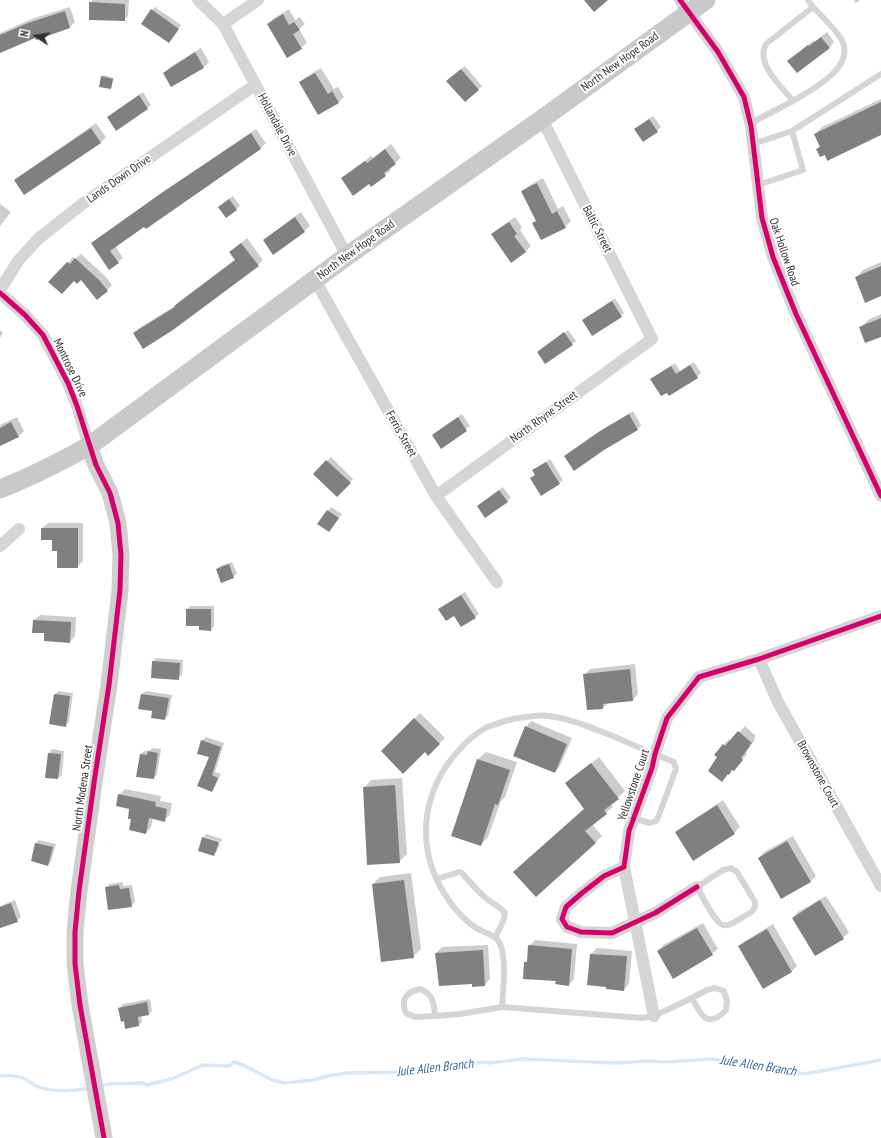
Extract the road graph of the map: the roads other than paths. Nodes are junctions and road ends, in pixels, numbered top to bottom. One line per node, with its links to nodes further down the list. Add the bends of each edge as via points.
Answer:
1 (198, 0): 7 (street, Hollandale Drive)
2 (258, 0): 7 (street)
3 (706, 0): 5 (main road, North New Hope Road)
4 (808, 0): 6 (lane)
5 (685, 6): 11 (main road, North New Hope Road); 12 (street, Oak Hollow Road, via 718,52 744,97)
6 (813, 6): 10 (lane, via 763,49 763,60 767,68); 10 (lane, via 840,37 845,55 836,71)
7 (223, 24): 9 (street, Hollandale Drive)
8 (881, 74): 13 (lane)
9 (255, 85): 16 (street, Hollandale Drive); 18 (street, Lands Down Drive, via 81,205 44,234 18,261)
10 (793, 101): 12 (lane)
11 (542, 119): 16 (main road, North New Hope Road); 19 (street, Baltic Street)
12 (751, 123): 14 (street, Oak Hollow Road)
13 (792, 131): 14 (lane); 15 (lane, via 803,170)
14 (753, 144): 15 (street, Oak Hollow Road)
15 (758, 185): 23 (street, Oak Hollow Road, via 762,218 773,257 796,314)
16 (347, 256): 17 (main road, North New Hope Road)
17 (315, 280): 20 (main road, North New Hope Road); 22 (street, Ferris Street)
18 (0, 292): 20 (street, Montrose Drive, via 43,335 78,406)
19 (652, 339): 22 (street, North Rhyne Street)
20 (89, 446): 21 (main road, North New Hope Road); 41 (street, North Modena Street, via 110,493 118,523 121,555 120,590 109,685 74,932 80,1005)
21 (0, 489)
22 (436, 496): 26 (street, Ferris Street)
23 (881, 496)
24 (19, 529): 25 (street)
25 (0, 546)
26 (497, 582)
27 (881, 616): 28 (street, Yellowstone Court)
28 (759, 659): 29 (street, Yellowstone Court, via 699,677 667,718); 33 (street, Brownstone Court, via 778,702)
29 (655, 754): 30 (street, Yellowstone Court); 30 (lane, Yellowstone Court, via 674,762 674,776 656,821); 32 (lane, Yellowstone Court, via 597,730 549,716 526,716 486,728 467,741 450,759 436,782 428,808 425,835 431,865)
30 (633, 818): 31 (street, Yellowstone Court)
31 (624, 867): 35 (street, Yellowstone Court); 35 (street, via 604,876 582,893 566,907 562,918 567,927 581,932 612,933)
32 (437, 879): 36 (lane, Yellowstone Court, via 457,912 475,927); 36 (lane, via 462,873 488,900 500,907 505,913 505,919)
33 (881, 886)
34 (697, 887): 34 (lane, via 717,921 724,925 729,925 752,912 755,906 737,872 731,868 723,870); 35 (street)
35 (635, 922): 40 (street, Yellowstone Court)
36 (495, 937): 38 (lane, via 500,943 504,960)
37 (692, 998): 37 (lane, via 699,1013 704,1017 719,1017 726,1010 724,992 715,988); 40 (lane)
38 (502, 1007): 39 (lane); 40 (lane, via 642,1018)
39 (435, 1016): 39 (lane, via 415,1017 406,1013 403,1006 405,997 413,990 428,992 433,1000)
40 (654, 1016)
41 (104, 1138)

